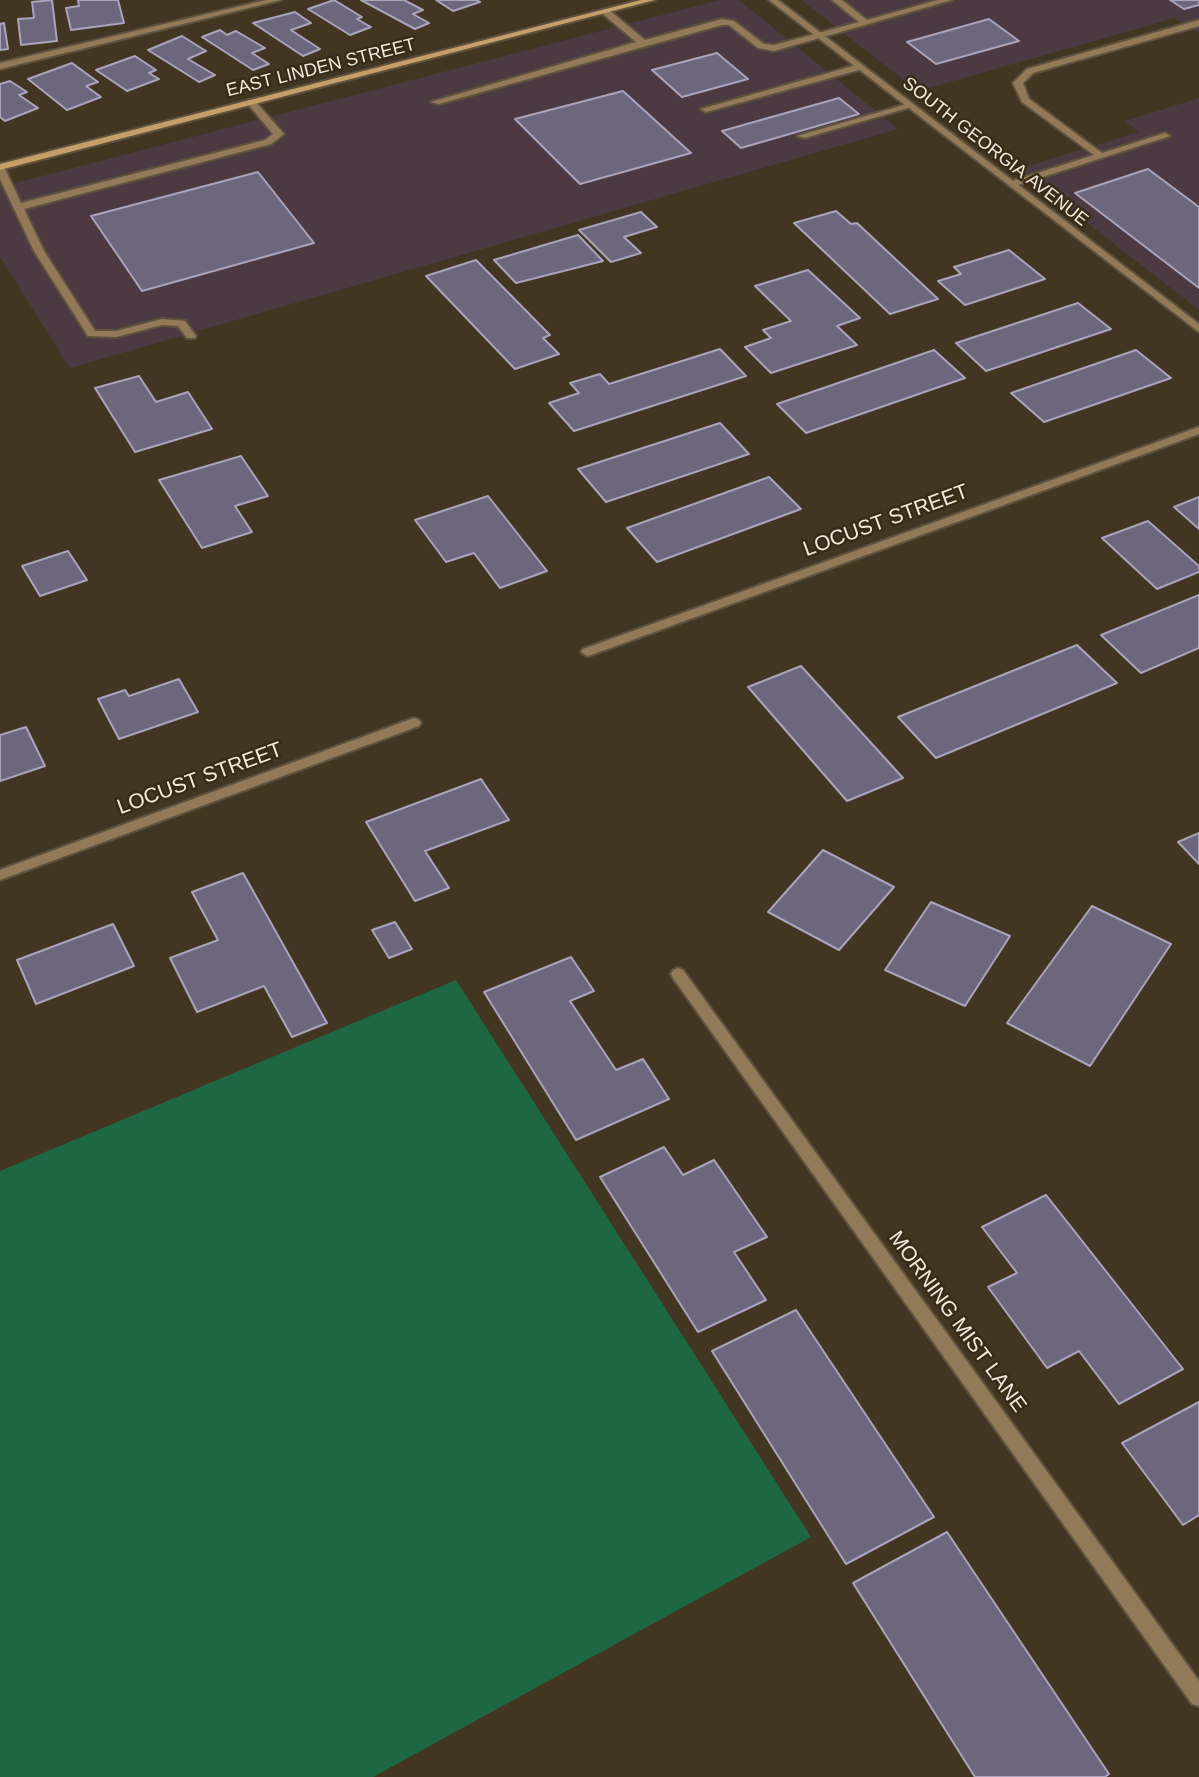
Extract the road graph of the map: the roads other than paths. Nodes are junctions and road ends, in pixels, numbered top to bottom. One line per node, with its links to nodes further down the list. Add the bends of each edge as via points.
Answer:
1 (277, 0): 11 (street)
2 (651, 0): 6 (main road, EAST LINDEN STREET)
3 (773, 0): 9 (street, SOUTH GEORGIA AVENUE)
4 (836, 0): 7 (street)
5 (948, 0): 7 (street)
6 (606, 12): 10 (street); 13 (main road, EAST LINDEN STREET)
7 (866, 22): 9 (street)
8 (1199, 23): 19 (street, via 1030,71 1018,83 1025,100)
9 (818, 35): 10 (street, via 774,48 761,46 732,23 722,22); 12 (street, SOUTH GEORGIA AVENUE)
10 (643, 43): 14 (street)
11 (0, 66)
12 (860, 67): 15 (street, SOUTH GEORGIA AVENUE); 16 (street)
13 (251, 102): 20 (main road, EAST LINDEN STREET); 22 (street, via 279,134 268,142)
14 (436, 102)
15 (910, 106): 17 (street); 21 (street, SOUTH GEORGIA AVENUE)
16 (706, 109)
17 (802, 136)
18 (1165, 136): 19 (street)
19 (1101, 156): 21 (street)
20 (0, 168): 22 (street)
21 (1012, 184): 23 (street, SOUTH GEORGIA AVENUE)
22 (18, 206): 24 (street, via 39,251 92,334 116,334 162,322 181,323)
23 (1199, 329)
24 (191, 335)
25 (1199, 430): 26 (street, LOCUST STREET)
26 (587, 652)
27 (414, 723): 28 (street, LOCUST STREET)
28 (0, 875)
29 (678, 974): 30 (street, MORNING MIST LANE)
30 (1199, 1697)

